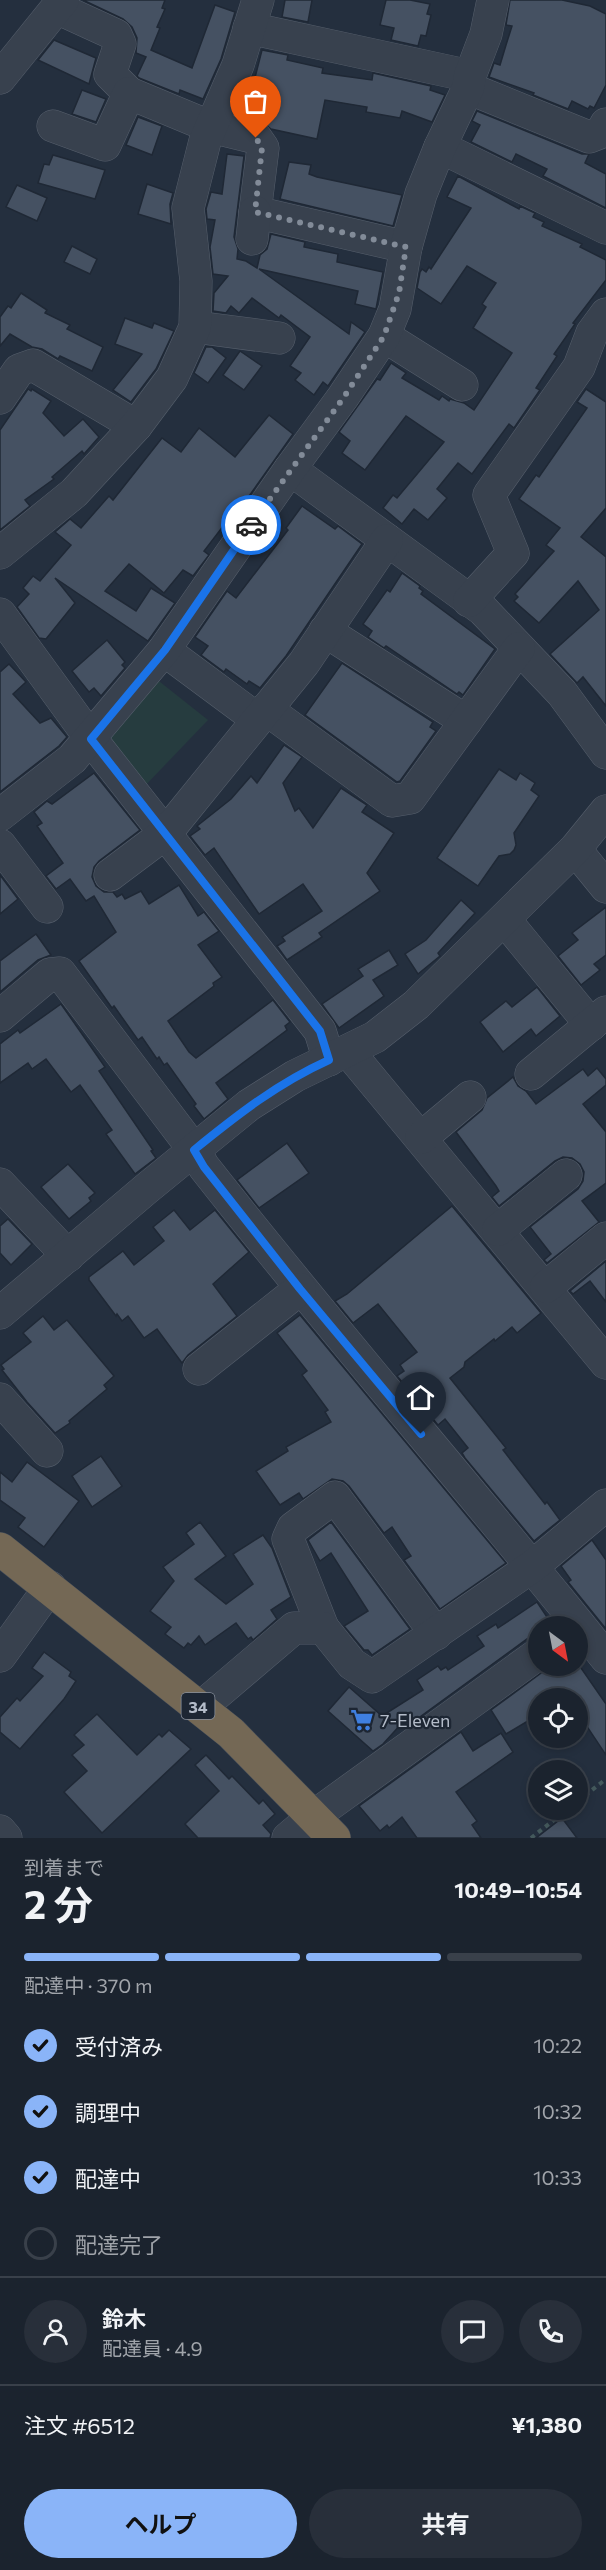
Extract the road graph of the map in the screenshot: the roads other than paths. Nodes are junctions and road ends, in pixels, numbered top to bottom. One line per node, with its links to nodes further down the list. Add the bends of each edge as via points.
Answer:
1 (484, 2): 5 (street, via 486,34)
2 (60, 4): 4 (street); 6 (street, via 116,35 120,44 110,74)
3 (254, 14): 5 (street); 9 (street)
4 (0, 78)
5 (469, 82): 7 (street, via 589,137 602,132); 10 (street)
6 (129, 93): 8 (street, via 105,145); 9 (street)
7 (606, 124)
8 (53, 126)
9 (211, 127): 12 (street, via 256,138 262,148 253,226); 14 (street, via 188,208 196,280)
10 (440, 147): 11 (street); 12 (street)
11 (606, 228)
12 (406, 247): 15 (street, via 399,293)
13 (606, 314): 17 (street, via 592,333)
14 (195, 327): 16 (street); 20 (street, via 172,378)
15 (384, 336): 18 (street); 21 (street)
16 (279, 338)
17 (595, 363): 24 (street, via 579,367 489,495 513,553)
18 (462, 385)
19 (0, 398): 20 (street, via 19,370 33,365)
20 (136, 426): 23 (street, via 74,493)
21 (290, 469): 22 (street); 28 (street)
22 (387, 540): 24 (street); 25 (street)
23 (0, 553)
24 (470, 601): 27 (street)
25 (326, 631): 29 (street); 30 (street)
26 (5, 632): 31 (street)
27 (519, 648): 30 (street); 32 (street, via 562,693)
28 (165, 650): 29 (street); 31 (street)
29 (261, 714): 30 (street, via 392,801 410,798); 35 (street)
30 (466, 721)
31 (91, 739): 34 (street, via 72,759); 35 (street)
32 (606, 753)
33 (606, 811): 37 (street)
34 (0, 815)
35 (166, 833): 38 (street); 44 (street)
36 (0, 845): 40 (street)
37 (575, 849): 39 (street); 41 (street)
38 (110, 875)
39 (606, 887)
40 (47, 907)
41 (505, 920): 43 (street); 44 (street, via 416,1005 375,1037)
42 (0, 1016): 48 (street, via 50,974 60,974)
43 (598, 1019): 45 (street)
44 (338, 1056): 47 (street); 48 (street, via 295,1076 249,1105)
45 (531, 1074)
46 (470, 1097): 47 (street)
47 (421, 1138): 51 (street)
48 (194, 1150): 53 (street); 55 (street)
49 (567, 1175): 51 (street)
50 (0, 1184): 53 (street)
51 (498, 1230): 54 (street)
52 (606, 1238): 54 (street)
53 (68, 1256): 56 (street)
54 (546, 1287): 57 (street)
55 (300, 1289): 58 (street); 63 (street)
56 (0, 1313)
57 (606, 1363)
58 (199, 1369)
59 (0, 1400): 60 (street)
60 (47, 1451)
61 (606, 1505): 63 (street)
62 (0, 1550): 64 (highway, 34)
63 (532, 1566): 65 (street); 67 (street)
64 (51, 1587): 69 (street); 72 (highway, 34)
65 (571, 1616)
66 (323, 1628): 67 (street, via 352,1664 372,1677); 67 (street, via 288,1539 293,1528 335,1497); 72 (street, via 294,1628)
67 (436, 1634)
68 (588, 1637): 70 (street)
69 (0, 1656)
70 (606, 1658)
71 (528, 1662): 73 (street)
72 (200, 1708): 73 (highway, 34, via 231,1733)
73 (324, 1827): 76 (street)
74 (0, 1831): 75 (street)
75 (6, 1838)
76 (288, 1838)

